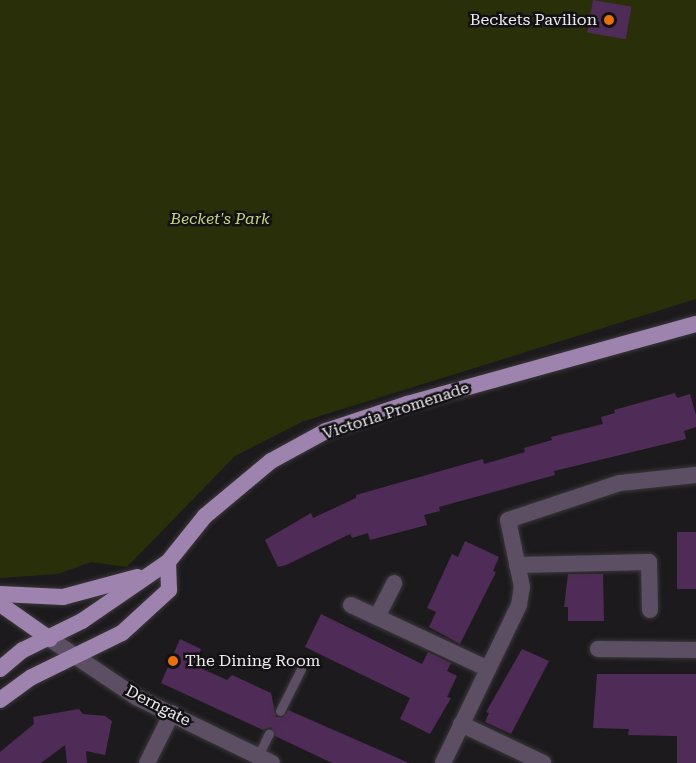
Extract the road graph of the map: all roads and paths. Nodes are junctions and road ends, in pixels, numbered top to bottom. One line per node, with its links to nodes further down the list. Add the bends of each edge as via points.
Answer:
1 (696, 324): 3 (main road, Victoria Promenade, via 407,404 326,431 271,461 205,516)
2 (696, 475): 4 (street, via 620,483 508,520)
3 (168, 562): 5 (main road, Victoria Promenade); 15 (main road, via 169,590 122,633)
4 (517, 566): 10 (street, via 649,562); 18 (street, via 522,587 519,605)
5 (144, 576): 7 (main road, via 63,597); 12 (main road, Victoria Promenade)
6 (394, 583): 11 (street)
7 (0, 594)
8 (0, 604): 12 (main road)
9 (351, 605): 11 (street)
10 (650, 610)
11 (377, 617): 18 (street)
12 (50, 639): 15 (street, Derngate); 16 (main road, Victoria Promenade, via 23,650)
13 (598, 649): 14 (street)
14 (696, 650)
15 (75, 659): 19 (main road, via 32,677); 21 (street, Derngate, via 136,697)
16 (0, 669)
17 (301, 669): 20 (lane)
18 (488, 669): 22 (street)
19 (0, 700)
20 (280, 711)
21 (171, 713): 24 (street, Derngate); 25 (street)
22 (461, 724): 26 (street); 27 (street)
23 (269, 733): 24 (lane)
24 (265, 760)
25 (147, 763)
26 (443, 763)
27 (543, 763)

